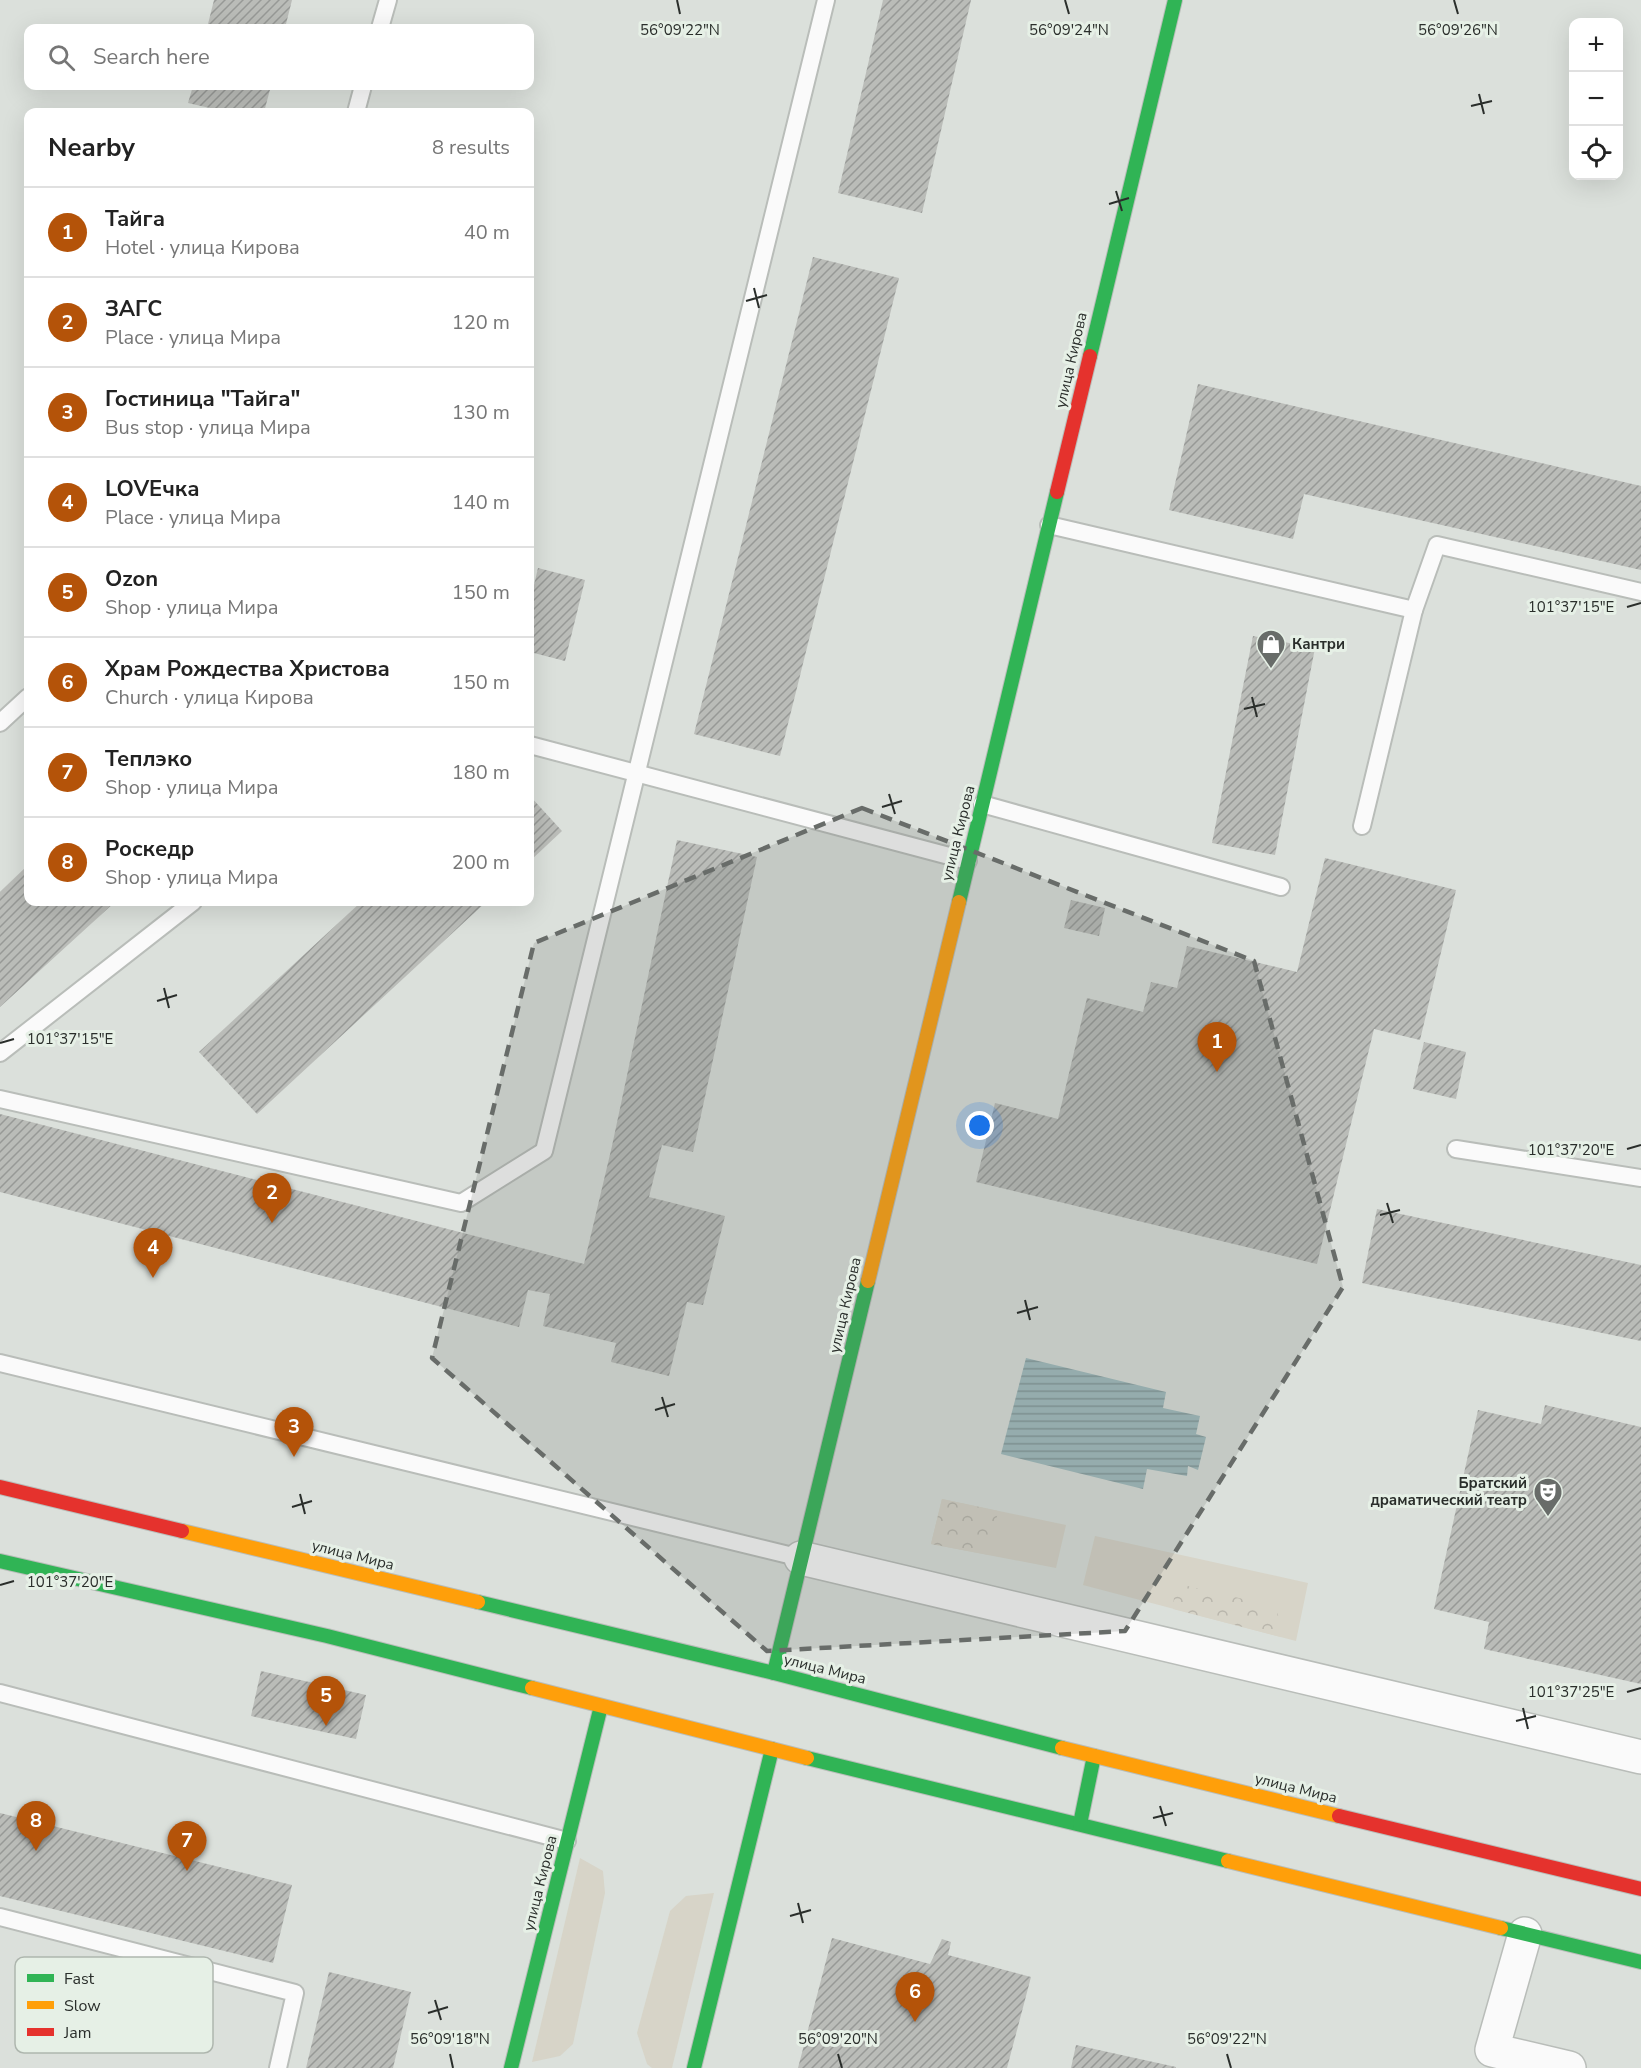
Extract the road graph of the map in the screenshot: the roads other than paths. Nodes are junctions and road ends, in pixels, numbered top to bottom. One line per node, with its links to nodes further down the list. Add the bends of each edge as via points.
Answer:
1 (388, 0): 4 (lane)
2 (826, 0): 13 (lane)
3 (1175, 0): 7 (main road, улица Кирова)
4 (381, 24)
5 (362, 90): 6 (lane)
6 (357, 108)
7 (1049, 525): 9 (lane); 14 (main road, улица Кирова)
8 (1641, 592): 9 (lane, via 1437,545)
9 (1414, 610): 15 (lane)
10 (24, 701): 11 (lane)
11 (0, 723)
12 (534, 746): 13 (lane)
13 (637, 773): 16 (lane); 20 (lane, via 544,1151 461,1203)
14 (982, 804): 16 (main road, улица Кирова); 17 (lane)
15 (1362, 826)
16 (968, 861): 25 (main road, улица Кирова)
17 (1281, 887)
18 (188, 906): 19 (lane)
19 (0, 1053)
20 (0, 1099)
21 (1456, 1149): 22 (lane)
22 (1641, 1178)
23 (0, 1363): 25 (lane)
24 (0, 1487): 27 (main road, улица Мира)
25 (801, 1558): 27 (main road, улица Кирова); 32 (street)
26 (0, 1561): 29 (main road, via 327,1636)
27 (774, 1673): 31 (main road, улица Мира)
28 (0, 1694): 34 (lane)
29 (601, 1706): 30 (main road); 34 (main road, улица Кирова)
30 (772, 1749): 33 (main road); 43 (main road)
31 (1094, 1756): 33 (main road); 35 (main road, улица Мира)
32 (1641, 1756)
33 (1080, 1824): 37 (main road)
34 (567, 1841): 42 (main road, улица Кирова)
35 (1641, 1889)
36 (0, 1917): 38 (lane)
37 (1525, 1934): 39 (main road); 44 (street, via 1492,2050)
38 (155, 1957)
39 (1641, 1962)
40 (213, 1972): 41 (lane, via 295,1993)
41 (278, 2068)
42 (511, 2068)
43 (694, 2068)
44 (1569, 2068)

